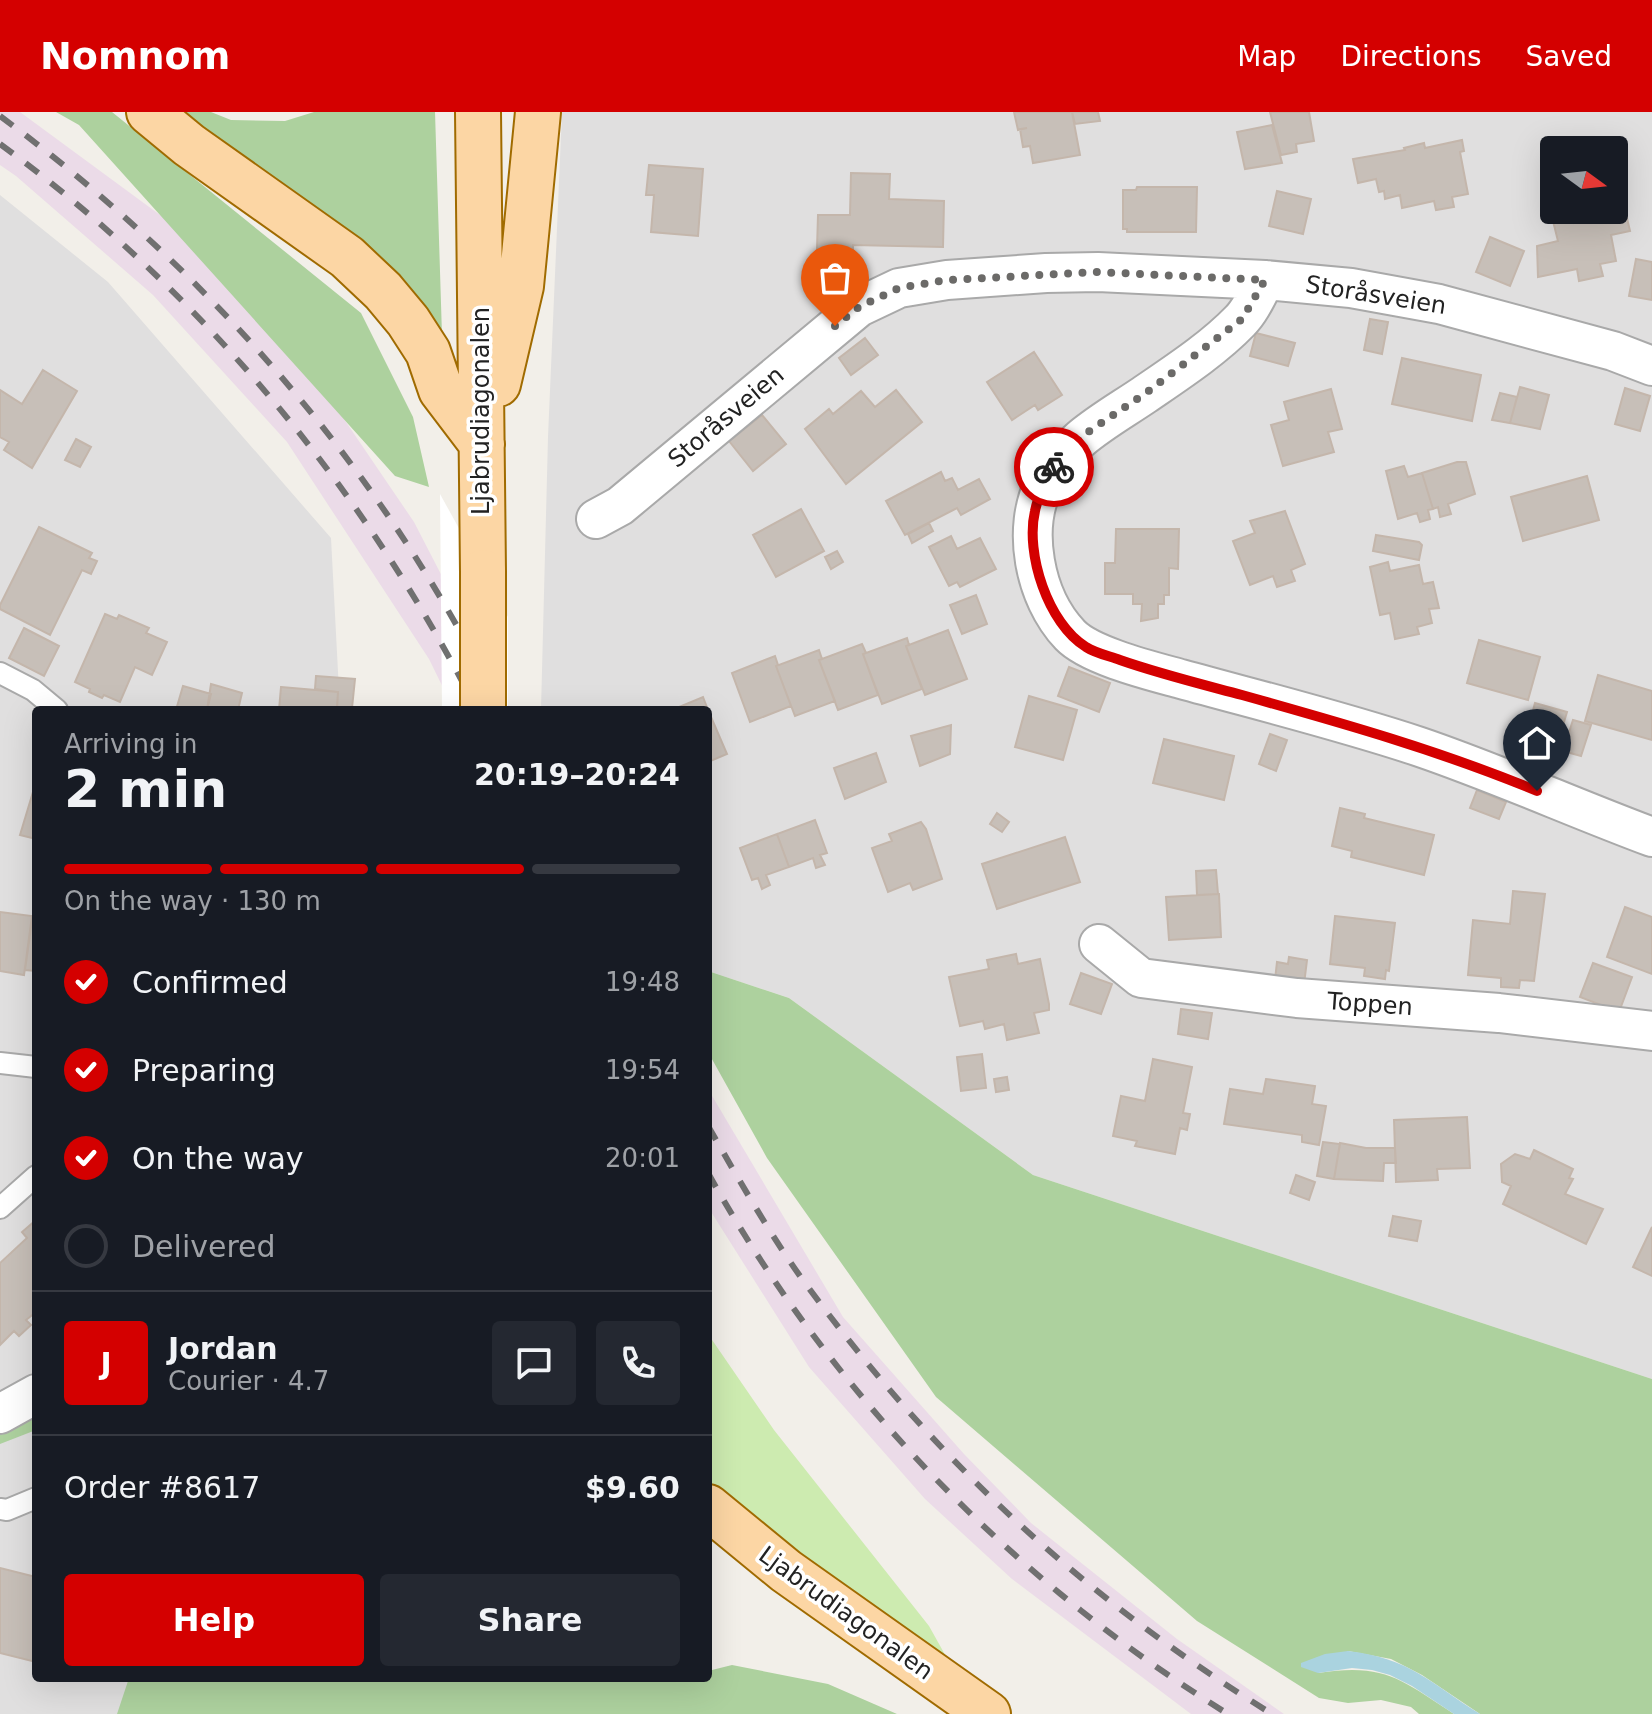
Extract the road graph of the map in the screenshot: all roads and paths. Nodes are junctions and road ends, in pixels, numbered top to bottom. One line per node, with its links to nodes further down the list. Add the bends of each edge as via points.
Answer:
1 (149, 112): 6 (main road, via 347,257 383,291 428,352 441,390)
2 (478, 112): 6 (main road, Ljabrudiagonalen)
3 (538, 112): 6 (main road, via 521,286)
4 (1265, 280): 5 (street, Storåsveien, via 1439,304); 7 (street, Storåsveien, via 1046,273 899,288 859,307 620,506); 11 (street, via 1242,319 1085,434 1045,483 1034,513 1032,543 1047,598 1070,635 1087,648 1150,671 1419,747)
5 (1652, 366)
6 (482, 444): 10 (main road, Ljabrudiagonalen, bridge)
7 (596, 519)
8 (0, 673): 9 (lane)
9 (52, 706)
10 (483, 706)
11 (1652, 837)
12 (1099, 944): 13 (street, Toppen, via 1141,978)
13 (1652, 1031)
14 (0, 1063): 15 (lane)
15 (32, 1067)
16 (32, 1180): 17 (lane)
17 (0, 1208)
18 (32, 1396): 19 (street)
19 (0, 1414)
20 (32, 1500): 21 (lane)
21 (0, 1509)
22 (712, 1510): 23 (main road, Ljabrudiagonalen, via 786,1571)
23 (988, 1714)

